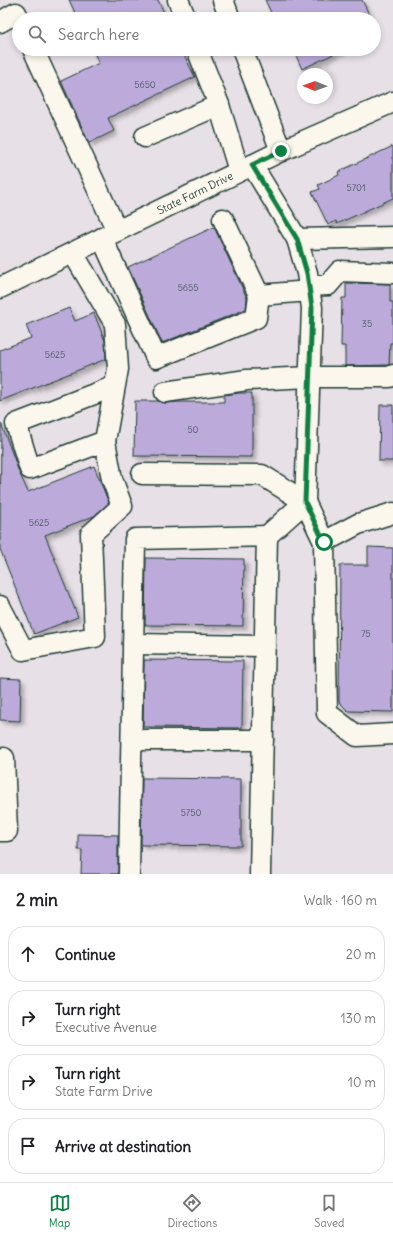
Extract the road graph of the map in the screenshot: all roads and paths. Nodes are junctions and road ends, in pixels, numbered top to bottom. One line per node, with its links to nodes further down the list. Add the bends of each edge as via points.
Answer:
1 (178, 0): 3 (street)
2 (223, 0): 4 (street)
3 (183, 12)
4 (227, 12)
5 (12, 15): 6 (street)
6 (0, 22)
7 (36, 56): 16 (street)
8 (200, 56): 11 (street)
9 (245, 56): 13 (street)
10 (393, 102): 13 (street, State Farm Drive)
11 (219, 105): 12 (street); 14 (street)
12 (145, 137)
13 (281, 151): 14 (street, State Farm Drive)
14 (245, 168): 16 (street, State Farm Drive); 18 (street)
15 (222, 219): 23 (street)
16 (110, 235): 19 (street, State Farm Drive); 23 (street, via 156,358 256,318)
17 (393, 237): 18 (street)
18 (297, 239): 22 (street)
19 (73, 253): 21 (street, State Farm Drive); 26 (street, via 115,324 118,369)
20 (393, 273): 22 (street, via 340,272 328,285)
21 (0, 288)
22 (309, 289): 23 (street); 25 (street, via 312,308)
23 (259, 295)
24 (393, 375): 25 (street)
25 (310, 377): 27 (street, via 246,380); 30 (street)
26 (115, 386): 28 (street); 28 (street, via 16,424 30,470)
27 (165, 392)
28 (105, 441): 34 (street, via 112,479 122,506 91,534 95,637 24,650)
29 (142, 474): 30 (street, via 262,476)
30 (305, 502): 32 (street); 33 (street)
31 (393, 513): 33 (street, via 358,524)
32 (267, 536): 35 (street, via 135,539); 36 (street)
33 (324, 542): 37 (street, via 327,713 357,736)
34 (0, 606)
35 (133, 644): 36 (street); 38 (street)
36 (265, 646): 39 (street)
37 (393, 734)
38 (132, 740): 39 (street); 42 (street)
39 (263, 740): 43 (street)
40 (0, 759): 41 (street, via 4,758 7,831)
41 (0, 831)
42 (129, 874)
43 (260, 874)

